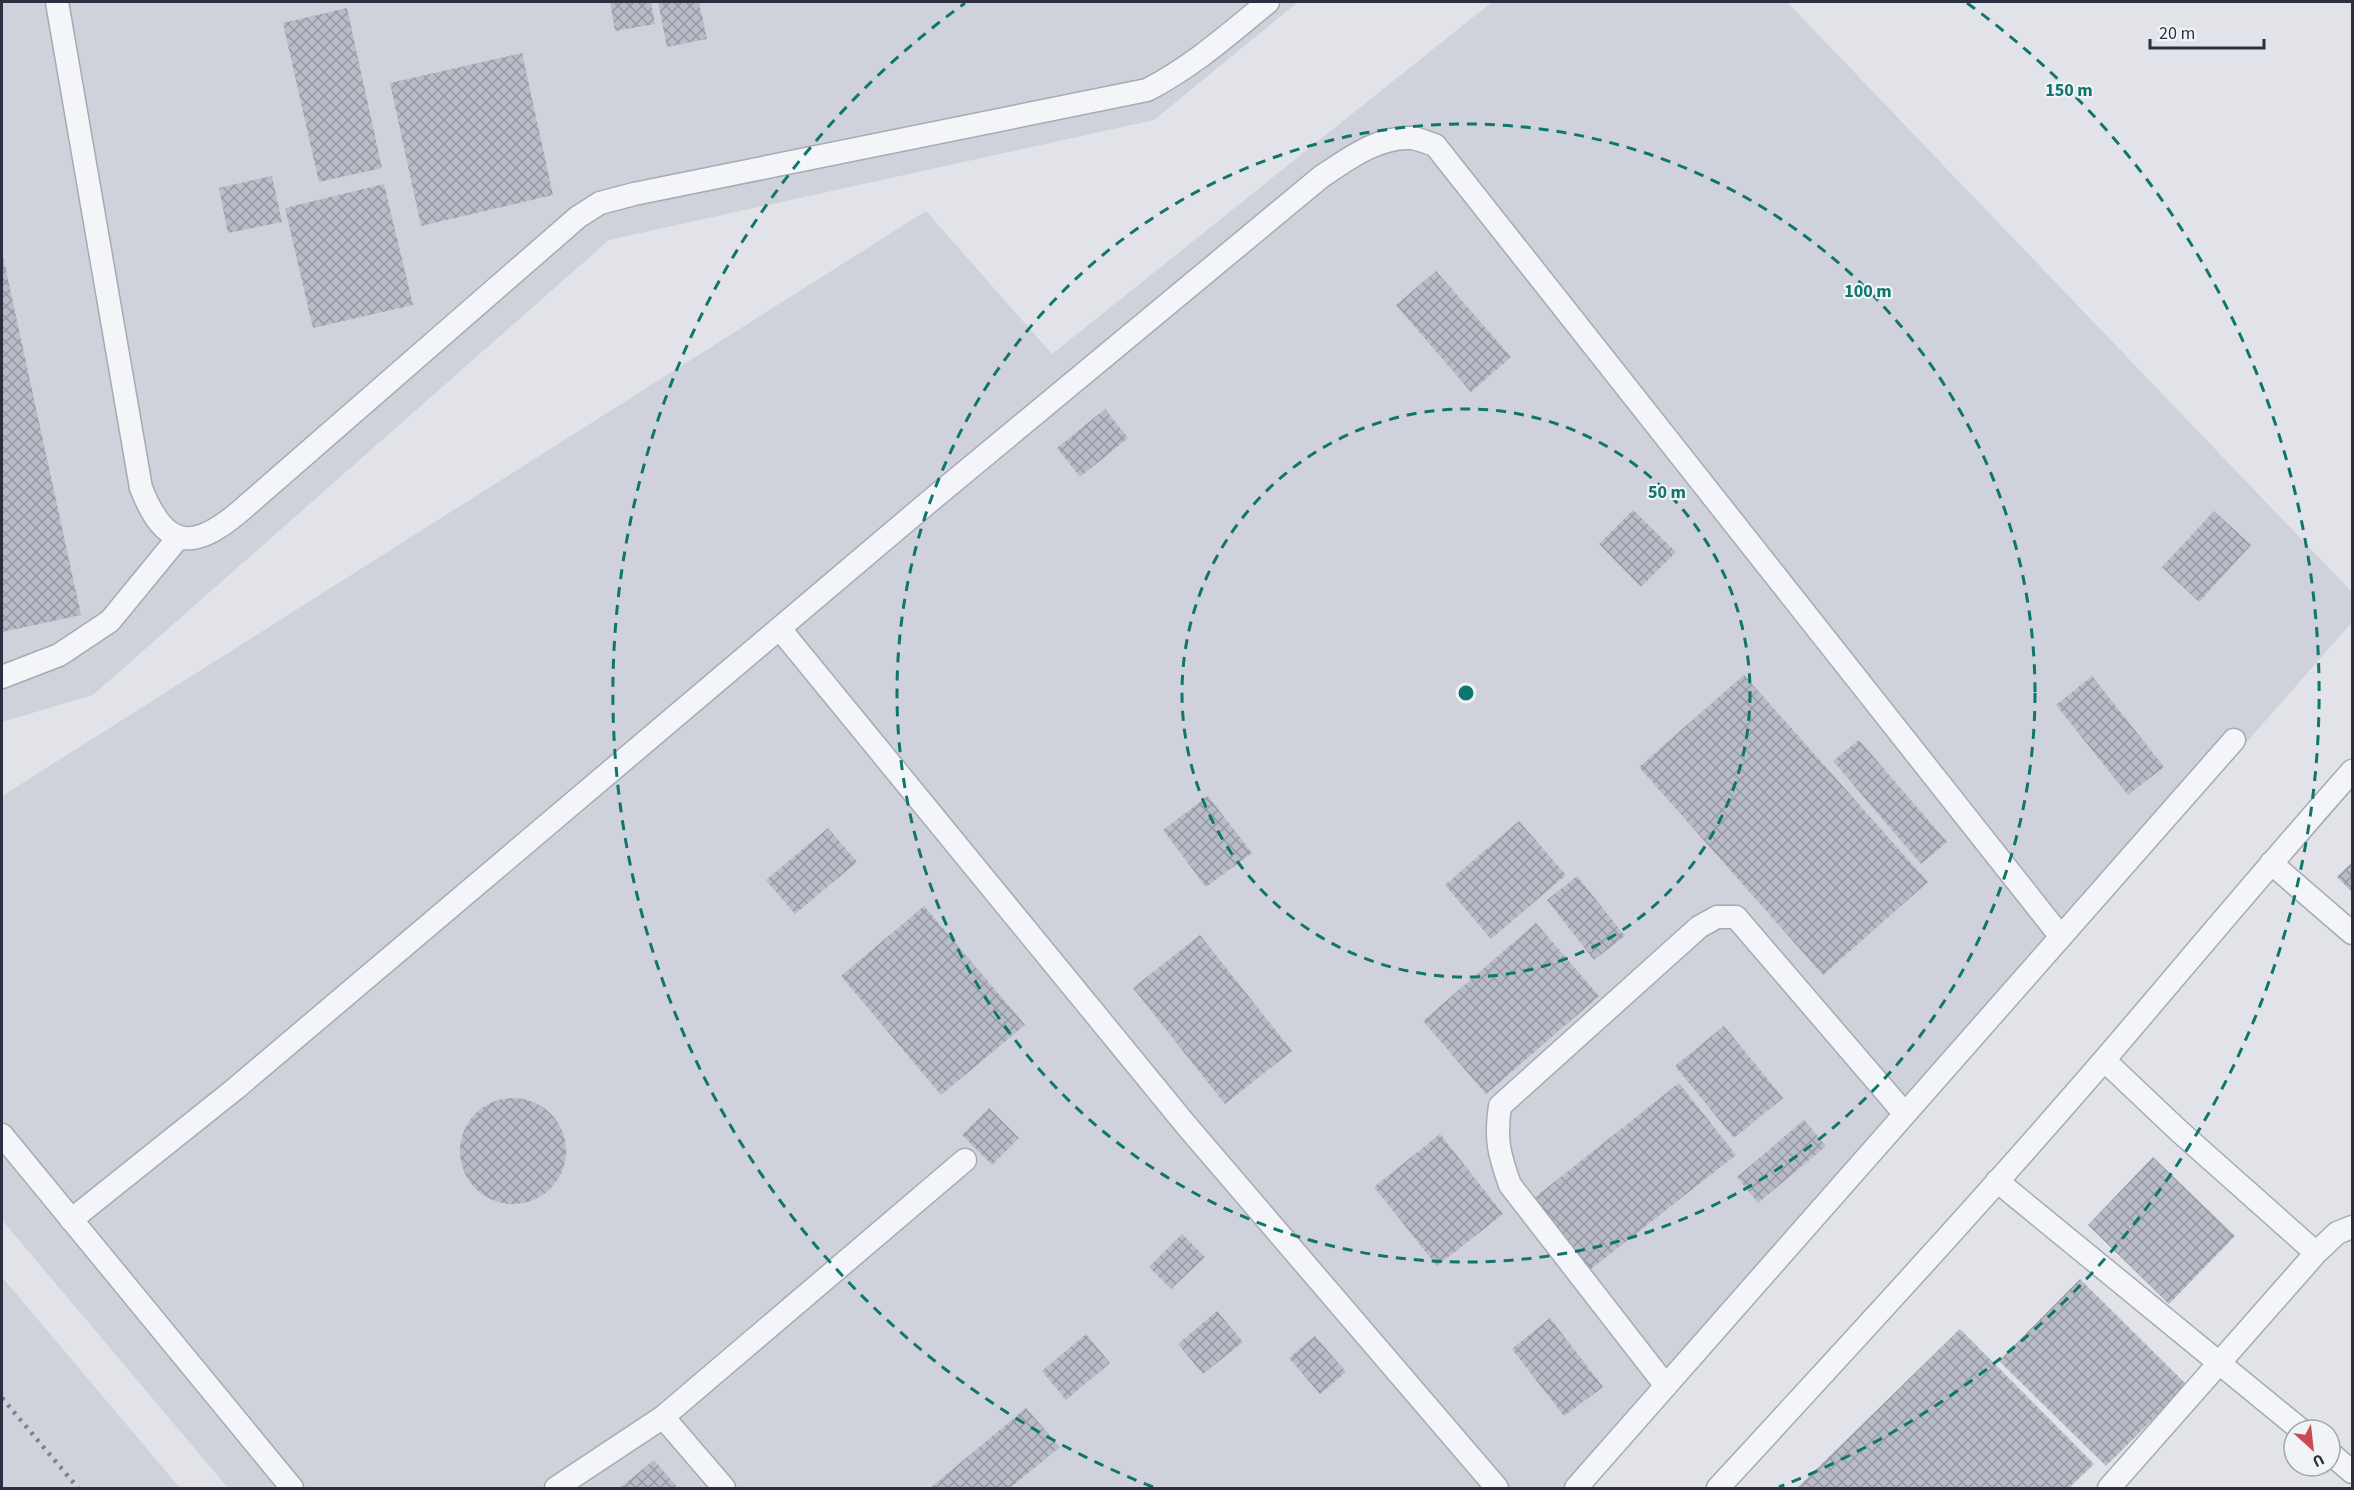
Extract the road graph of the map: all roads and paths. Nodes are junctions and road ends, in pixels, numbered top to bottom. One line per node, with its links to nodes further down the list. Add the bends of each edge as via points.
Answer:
1 (57, 2): 3 (lane, via 141,488 160,525)
2 (1268, 2): 3 (lane, via 1175,76 1147,90 600,203 578,217 219,530 198,538)
3 (178, 538): 5 (lane, via 110,621 59,655)
4 (780, 629): 10 (lane, via 1321,177 1366,149 1412,138 1435,145); 16 (lane, via 235,1089); 26 (lane, via 1186,1125)
5 (2, 677)
6 (2234, 740): 10 (lane)
7 (2352, 771): 8 (lane)
8 (2271, 863): 9 (lane); 11 (lane)
9 (2352, 933)
10 (2061, 937): 12 (lane)
11 (2104, 1060): 15 (lane); 18 (lane)
12 (1905, 1114): 20 (lane); 20 (lane, via 1736,917 1717,916 1699,927 1500,1106 1500,1156 1510,1185)
13 (2, 1135): 16 (lane)
14 (965, 1160): 21 (lane)
15 (1997, 1181): 19 (lane); 28 (lane)
16 (71, 1220): 23 (lane)
17 (2352, 1227): 18 (lane, via 2337,1233)
18 (2316, 1253): 19 (lane)
19 (2220, 1364): 22 (lane); 29 (lane)
20 (1666, 1386): 27 (lane)
21 (663, 1417): 24 (lane); 25 (lane)
22 (2286, 1418)
23 (292, 1488)
24 (556, 1488)
25 (724, 1488)
26 (1497, 1488)
27 (1576, 1488)
28 (1718, 1488)
29 (2109, 1488)

